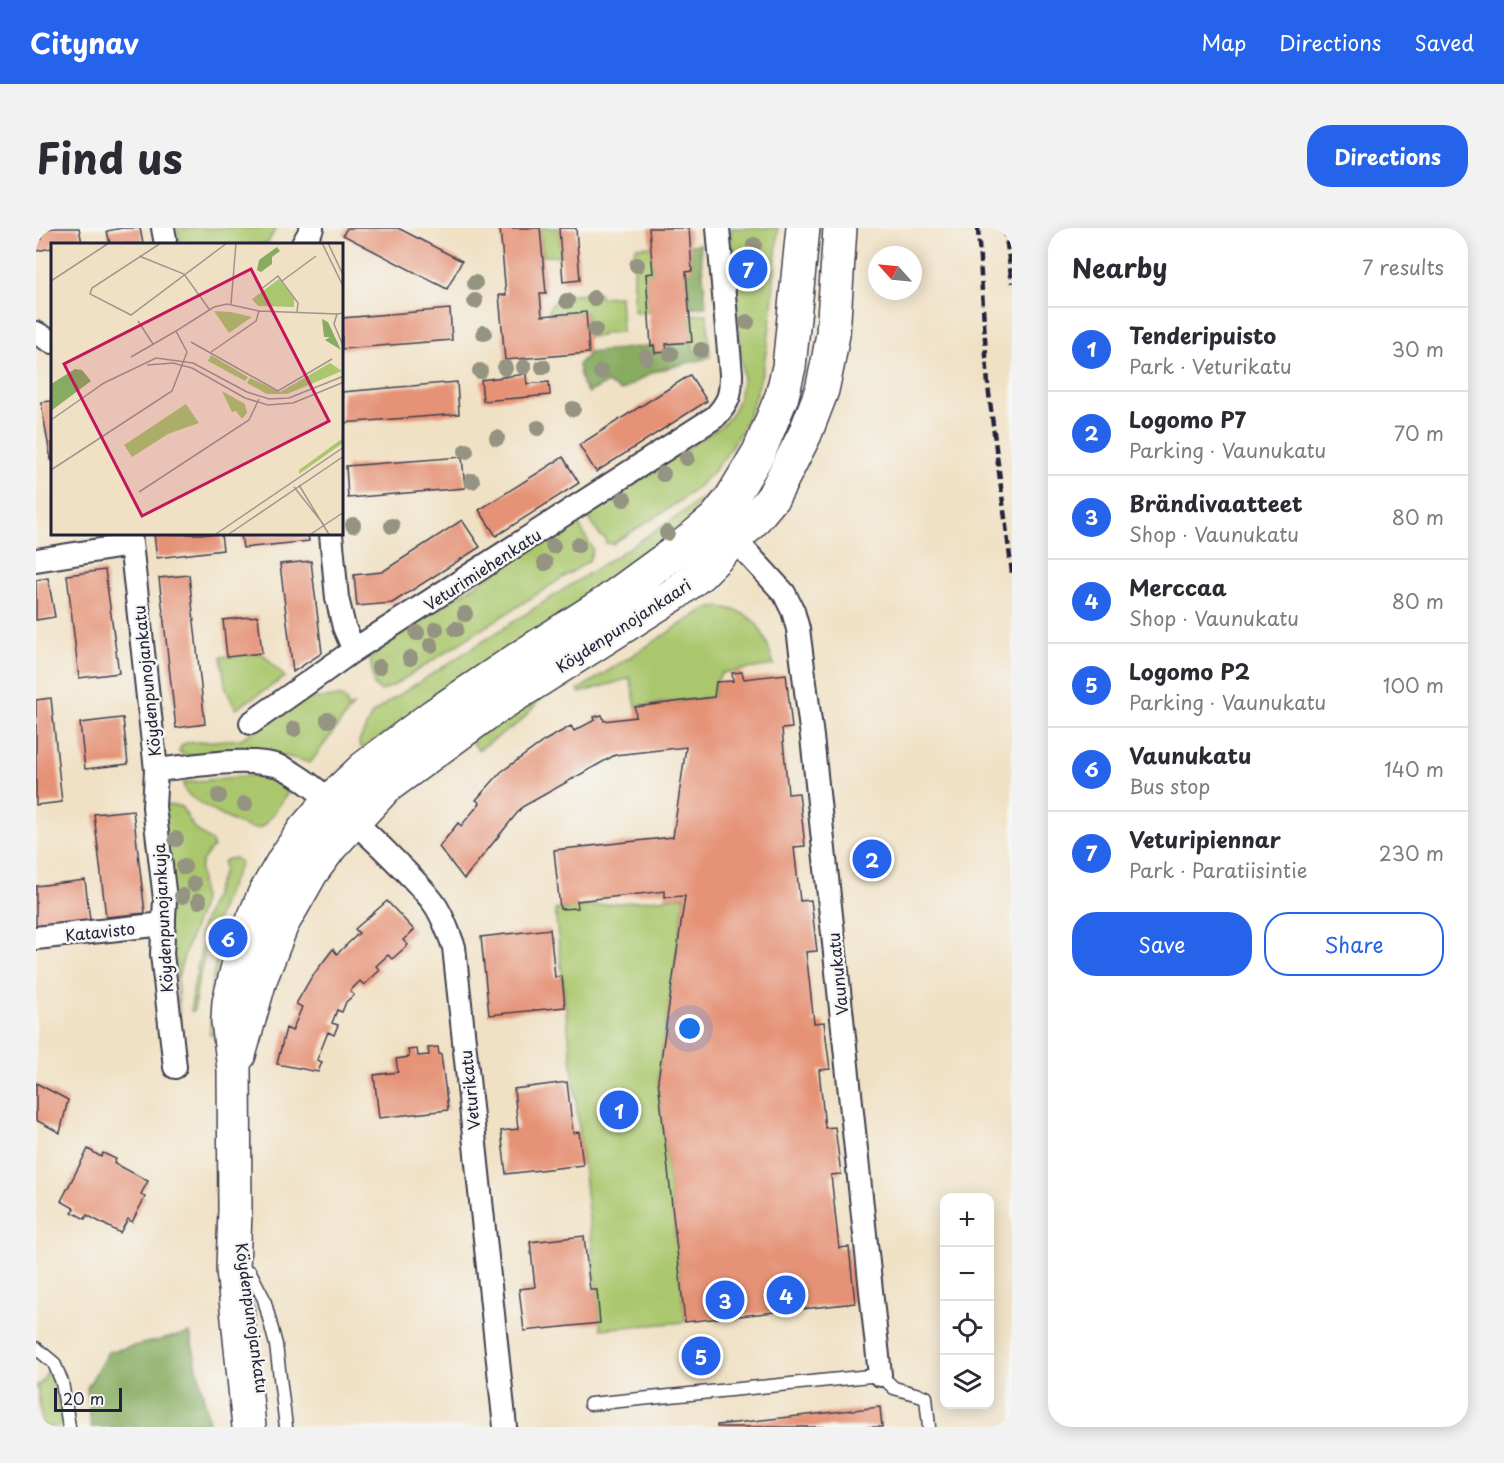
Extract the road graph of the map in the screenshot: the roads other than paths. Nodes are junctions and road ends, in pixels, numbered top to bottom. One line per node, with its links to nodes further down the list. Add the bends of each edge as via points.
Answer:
1 (312, 228): 5 (street)
2 (718, 228): 12 (street, Veturimiehenkatu, via 731,390 726,405 715,417)
3 (803, 228): 8 (main road, Köydenpunojankaari, via 789,367 782,396 759,452 731,499)
4 (840, 228): 8 (main road, Köydenpunojankaari, via 833,334 822,390 773,497)
5 (304, 243)
6 (36, 333): 7 (street)
7 (51, 341)
8 (725, 529): 15 (main road, Köydenpunojankaari, via 669,557 433,716 363,768); 16 (main road, Köydenpunojankaari, via 700,574 676,593 432,752 386,787); 24 (street, Vaunukatu, via 784,593 798,630 816,765)
9 (330, 536): 12 (street, via 337,598)
10 (130, 539): 11 (street); 14 (street, Köydenpunojankatu)
11 (36, 560)
12 (354, 651): 13 (street, Veturimiehenkatu)
13 (251, 723)
14 (156, 770): 15 (street, Köydenpunojankatu, via 236,763 275,765 293,772); 17 (street, Köydenpunojankuja, via 154,807 165,899)
15 (329, 801): 16 (street, Veturikatu); 20 (main road, Köydenpunojankatu, via 284,860 244,942 229,1002)
16 (354, 822): 20 (main road, Köydenpunojankatu, via 311,873 282,924 260,980); 30 (street, Veturikatu, via 414,878 435,904 454,947)
17 (164, 924): 18 (street, Katavisto); 19 (street, Köydenpunojankuja, via 162,954)
18 (36, 938)
19 (175, 1067)
20 (234, 1070): 21 (main road, Köydenpunojankatu)
21 (236, 1210): 22 (main road, Köydenpunojankatu); 27 (main road, Köydenpunojankatu, via 232,1269)
22 (250, 1272): 28 (main road, Köydenpunojankatu); 29 (lane, via 264,1299 276,1346)
23 (36, 1348): 26 (lane, via 54,1363 62,1382)
24 (880, 1375): 25 (lane); 31 (lane, via 894,1388 926,1396)
25 (590, 1404)
26 (69, 1427)
27 (249, 1427)
28 (269, 1427)
29 (286, 1427)
30 (505, 1427)
31 (929, 1427)

